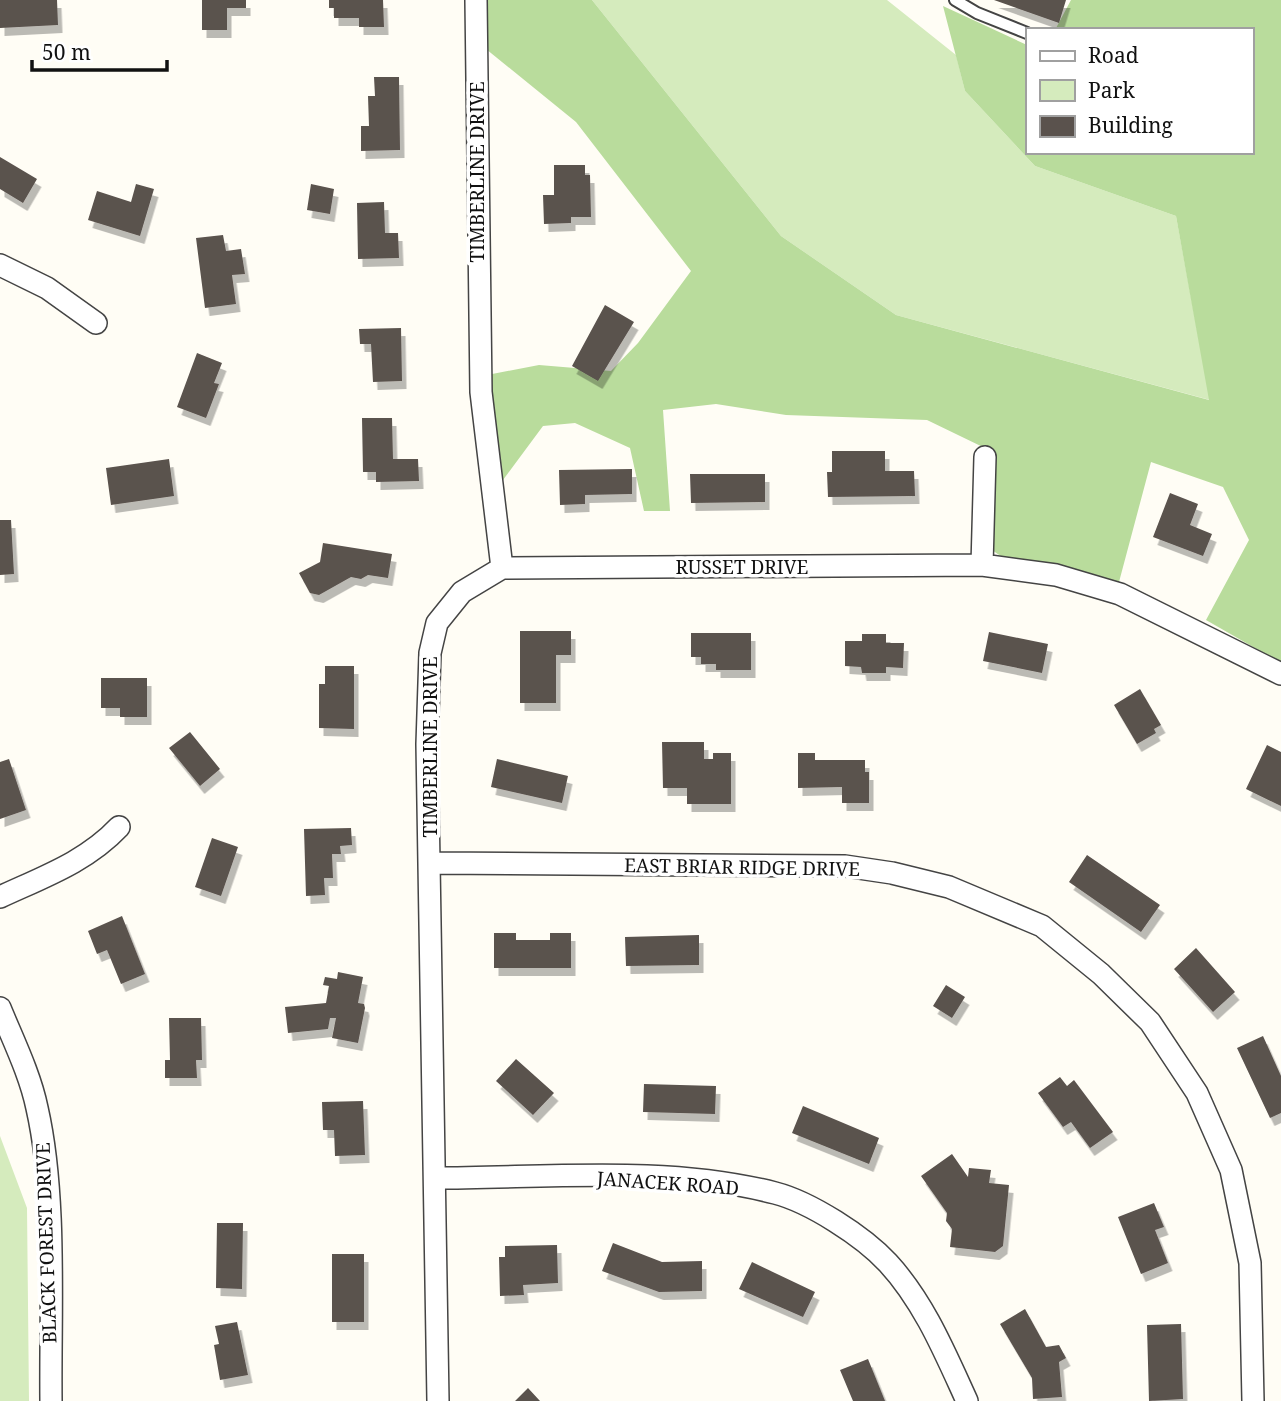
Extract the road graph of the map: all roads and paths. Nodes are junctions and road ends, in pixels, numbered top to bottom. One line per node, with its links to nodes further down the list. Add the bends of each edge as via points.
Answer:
1 (476, 0): 8 (street, TIMBERLINE DRIVE, via 481,392)
2 (955, 0): 3 (lane)
3 (1026, 33)
4 (0, 265): 5 (street, via 47,288)
5 (96, 323)
6 (985, 457): 7 (street)
7 (982, 565): 8 (street, RUSSET DRIVE); 9 (street, RUSSET DRIVE, via 1056,575 1120,594)
8 (502, 568): 11 (street, TIMBERLINE DRIVE, via 462,592 437,622 430,653 427,744)
9 (1281, 674)
10 (119, 827): 12 (street, via 82,859)
11 (431, 863): 14 (street, TIMBERLINE DRIVE); 18 (street, EAST BRIAR RIDGE DRIVE, via 845,866 949,887 1042,926 1150,1022 1197,1093 1231,1170 1250,1264)
12 (0, 897)
13 (0, 1008): 15 (street, BLACK FOREST DRIVE, via 37,1106 43,1142)
14 (435, 1178): 16 (street, TIMBERLINE DRIVE); 17 (street, JANACEK ROAD, via 632,1177 711,1182 777,1194 848,1230 887,1262 933,1329)
15 (51, 1401)
16 (438, 1401)
17 (967, 1401)
18 (1253, 1401)

